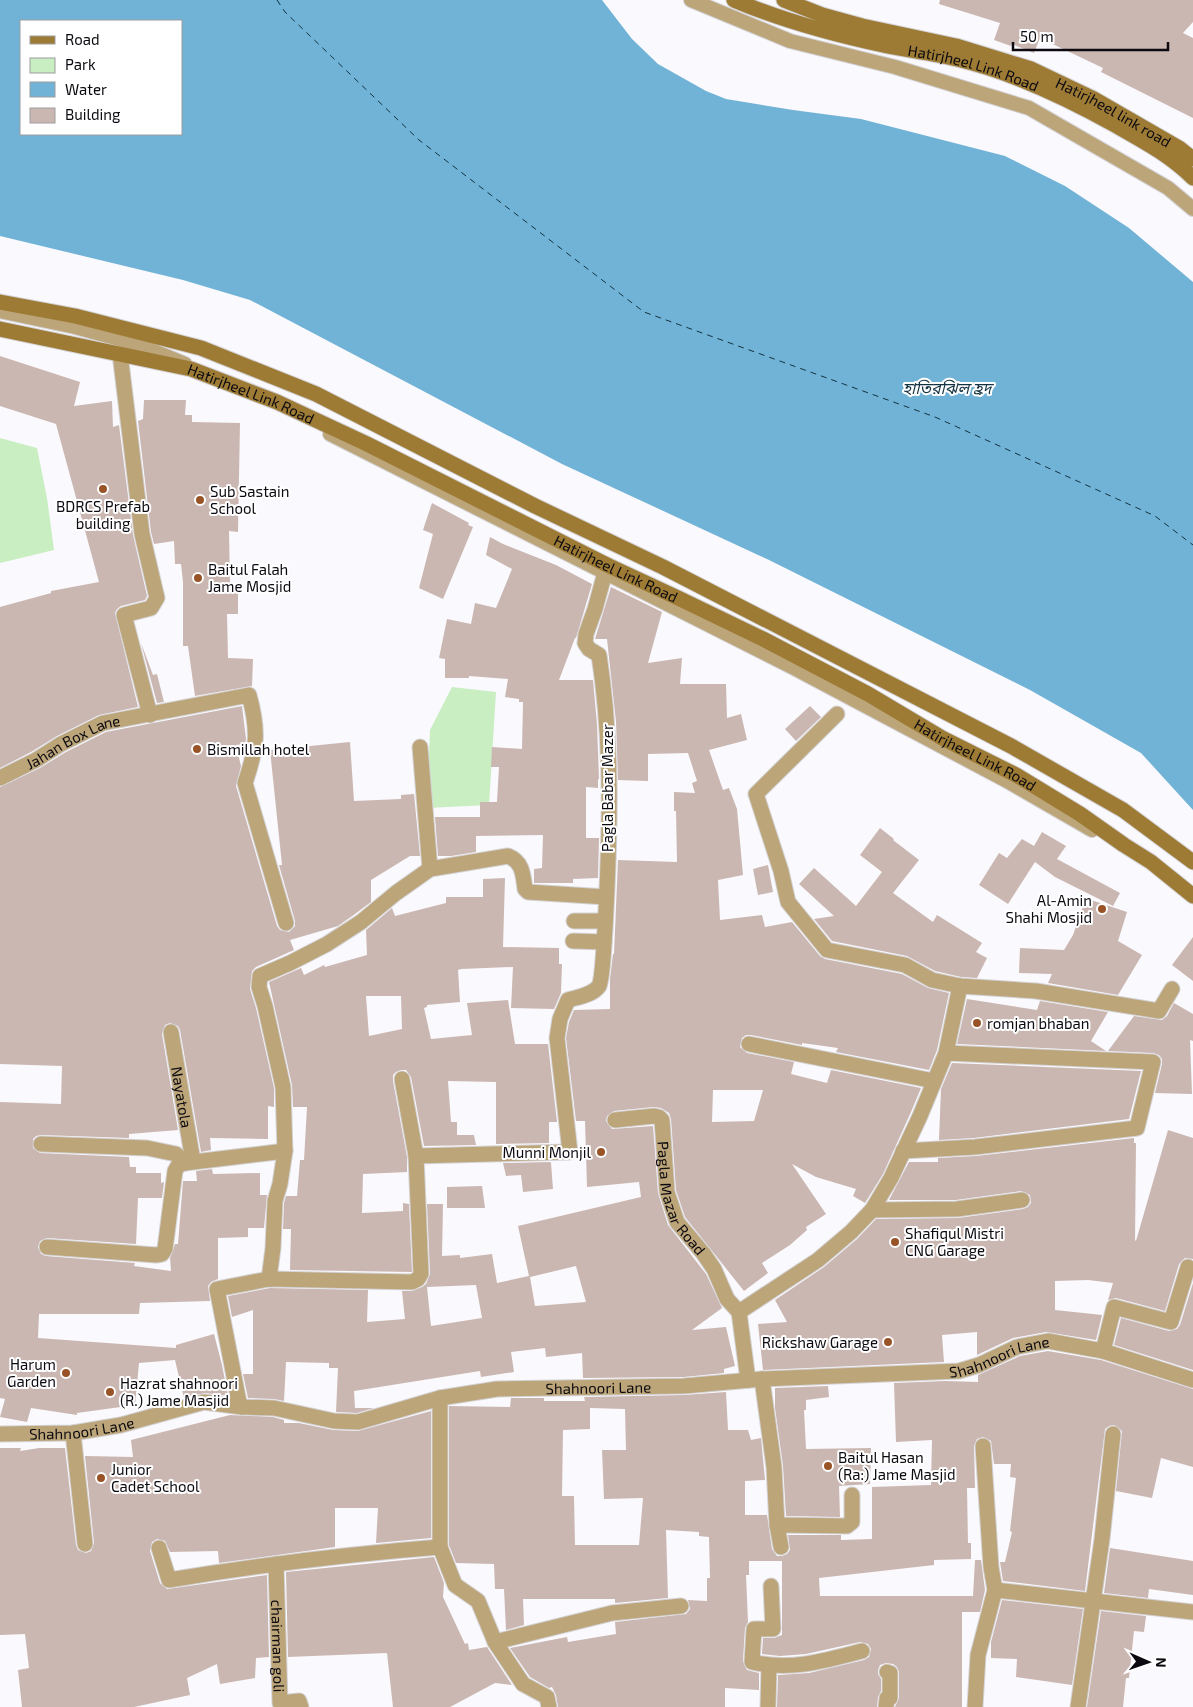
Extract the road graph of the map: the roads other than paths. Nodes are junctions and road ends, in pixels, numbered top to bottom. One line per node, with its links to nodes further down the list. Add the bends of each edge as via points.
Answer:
1 (691, 0): 8 (street, via 790,41 895,67 1029,108 1168,188)
2 (734, 0): 4 (main road, Hatirjheel Link Road)
3 (784, 0): 5 (main road, Hatirjheel Link Road, via 822,15 890,34 956,46)
4 (761, 5): 7 (main road, Hatirjheel Link Road, via 842,36 955,58 1008,74 1066,99 1122,129 1168,157)
5 (1004, 60): 6 (main road, Hatirjheel link road, via 1094,99)
6 (1193, 159)
7 (1193, 178)
8 (1193, 209)
9 (0, 302): 18 (main road, via 75,316 201,348 316,394 1011,746 1123,810)
10 (0, 311): 22 (street, via 137,344 240,387 794,668 1007,781 1079,822 1164,877)
11 (0, 329): 12 (main road, Hatirjheel Link Road)
12 (120, 354): 13 (main road, Hatirjheel Link Road, via 191,369 277,402); 15 (street, via 142,534 157,598 151,608 124,615)
13 (607, 565): 20 (main road, Hatirjheel Link Road, via 763,639 1016,775 1151,862); 21 (street, Pagla Babar Mazer, via 585,643 599,655 606,703 609,805)
14 (837, 714): 28 (street, via 756,794 788,902 827,950 905,965 932,980)
15 (150, 715): 17 (street, Jahan Box Lane, via 103,723); 25 (street, Jahan Box Lane, via 249,695 257,739 246,783)
16 (420, 747): 19 (street)
17 (0, 778)
18 (1193, 862)
19 (430, 869): 21 (street, via 508,856 520,864 524,890 528,892); 37 (street, via 327,944 260,976 259,987 283,1087)
20 (1193, 896)
21 (606, 897): 24 (street, Pagla Babar Mazer)
22 (1193, 900)
23 (574, 921): 24 (street)
24 (605, 921): 27 (street, Pagla Babar Mazer)
25 (286, 923)
26 (573, 941): 27 (street)
27 (604, 942): 39 (street, Pagla Babar Mazer, via 600,984 589,994 568,1000 560,1019 558,1038 570,1152)
28 (960, 986): 29 (street, via 1036,991 1159,1011); 32 (street)
29 (1172, 989)
30 (171, 1032): 40 (street, Nayatola)
31 (749, 1044): 34 (street)
32 (946, 1053): 34 (street); 38 (street, via 1154,1062 1137,1128 975,1147)
33 (402, 1079): 39 (street)
34 (934, 1081): 38 (street)
35 (614, 1120): 46 (street, Pagla Mazar Road, via 654,1116 662,1120 667,1192 677,1222 714,1269 727,1299)
36 (41, 1144): 40 (street, via 147,1148 176,1154)
37 (285, 1151): 40 (street); 45 (street, via 275,1202)
38 (903, 1151): 42 (street)
39 (416, 1156): 45 (street, via 421,1274 418,1279 412,1282)
40 (189, 1162): 43 (street, via 179,1164 175,1171 162,1254)
41 (1022, 1200): 42 (street, via 957,1210)
42 (872, 1210): 46 (street, via 818,1260)
43 (47, 1247)
44 (1188, 1267): 47 (street, via 1171,1322 1114,1307)
45 (270, 1278): 51 (street, via 217,1289)
46 (738, 1312): 48 (street)
47 (1103, 1351): 48 (street, Shahnoori Lane, via 1048,1341 1017,1347 959,1371); 49 (street, Shahnoori Lane)
48 (755, 1379): 50 (street, Shahnoori Lane, via 684,1386 497,1389); 57 (street, via 774,1467)
49 (1193, 1380)
50 (440, 1398): 51 (street, Shahnoori Lane, via 358,1422 334,1421 274,1408); 59 (street)
51 (242, 1407): 52 (street, Shahnoori Lane, via 204,1402 121,1425)
52 (73, 1432): 53 (street, Shahnoori Lane); 58 (street)
53 (0, 1434)
54 (1113, 1434): 65 (street)
55 (983, 1446): 64 (street)
56 (852, 1495): 57 (street, via 852,1522 847,1526)
57 (777, 1526): 60 (street)
58 (86, 1544)
59 (440, 1547): 62 (street); 68 (street, via 456,1586 478,1601)
60 (780, 1547)
61 (159, 1548): 62 (street, via 170,1580)
62 (276, 1564): 72 (street, chairman goli, via 280,1703 299,1701)
63 (770, 1586): 70 (street, via 773,1630 754,1629 752,1662)
64 (995, 1590): 65 (street); 76 (street, via 978,1655)
65 (1093, 1602): 67 (street); 77 (street)
66 (681, 1606): 68 (street, via 612,1614)
67 (1193, 1612)
68 (495, 1642): 73 (street, via 523,1684 547,1697)
69 (862, 1651): 70 (street, via 812,1664)
70 (769, 1666): 74 (street)
71 (887, 1672): 75 (street, via 890,1672 890,1698 887,1698)
72 (301, 1707)
73 (549, 1707)
74 (768, 1707)
75 (886, 1707)
76 (975, 1707)
77 (1078, 1707)

